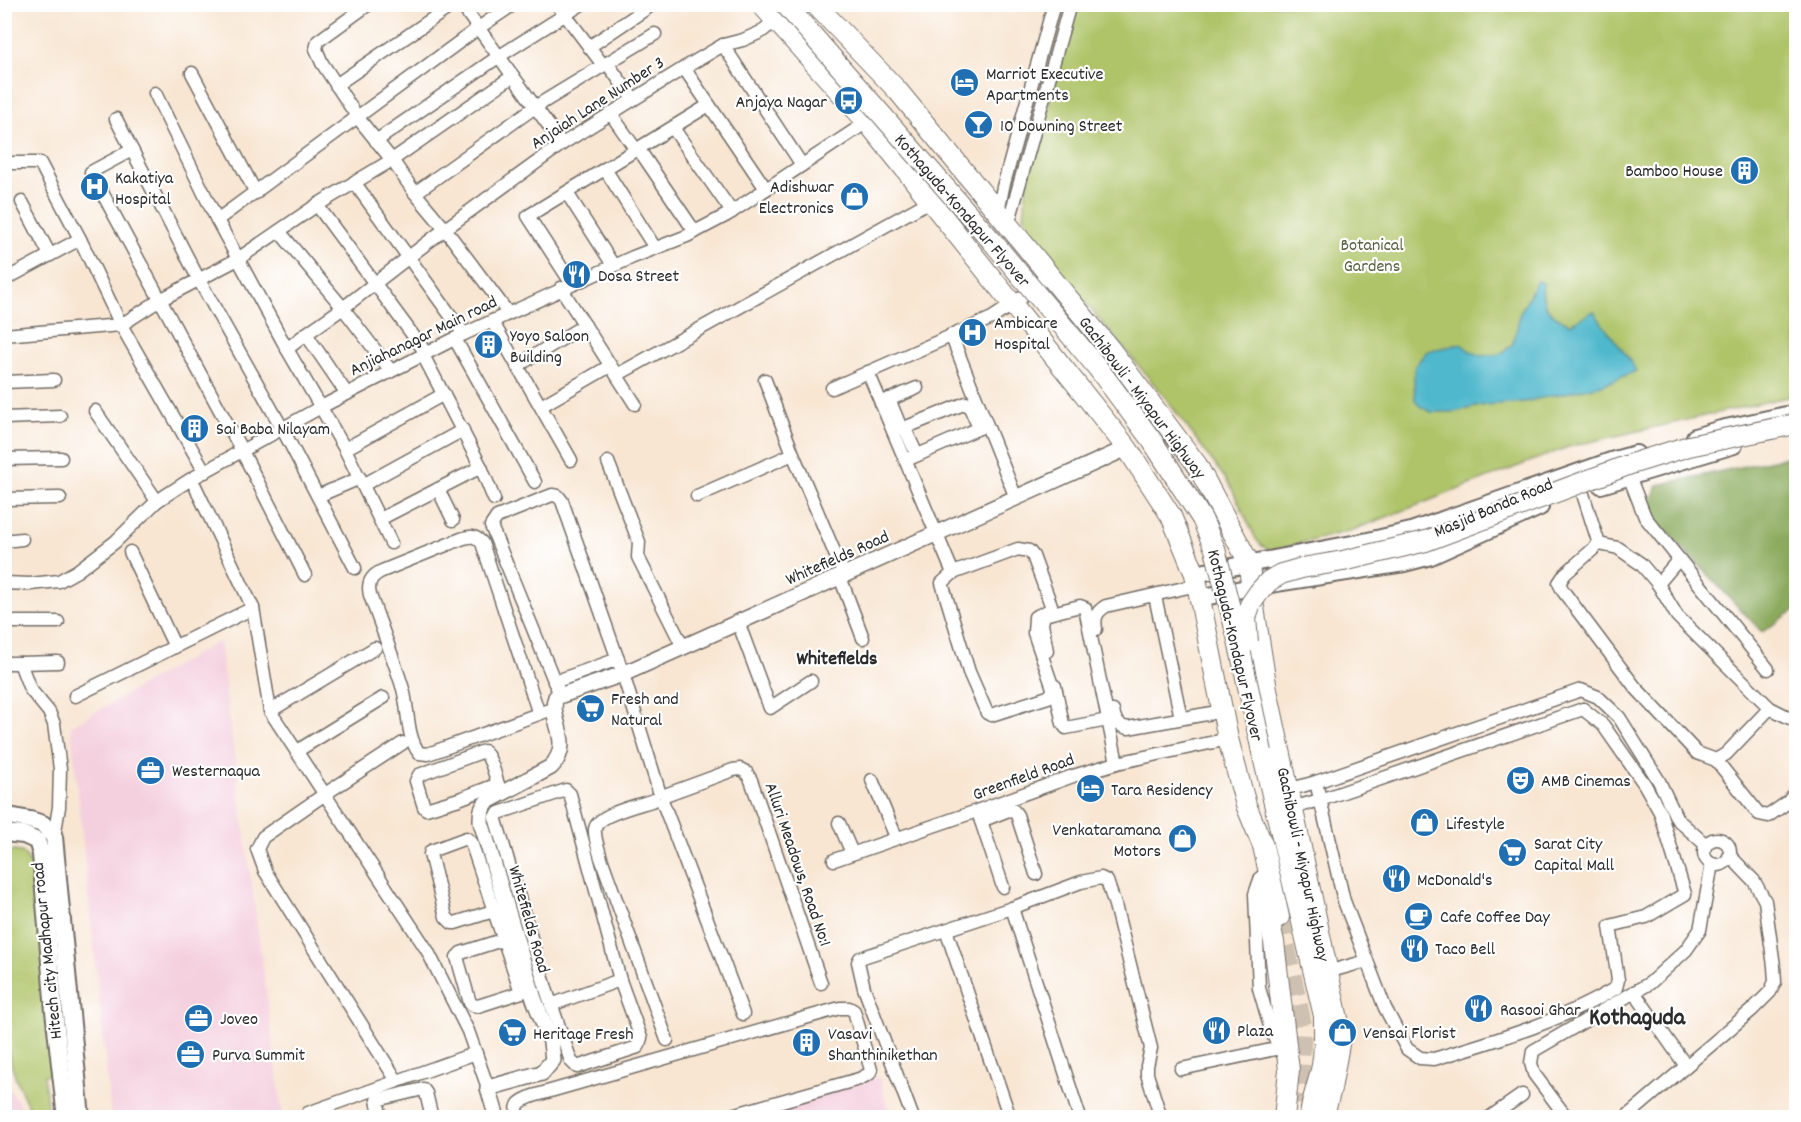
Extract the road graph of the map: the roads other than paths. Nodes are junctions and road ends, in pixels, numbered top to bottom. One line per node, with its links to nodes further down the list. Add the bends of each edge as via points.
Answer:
1 (454, 4): 23 (street)
2 (461, 4): 14 (street)
3 (514, 4): 14 (street)
4 (556, 4): 13 (street)
5 (582, 4): 13 (street)
6 (653, 4): 17 (street)
7 (761, 4): 12 (main road, Gachibowli - Miyapur Highway)
8 (815, 4): 50 (main road, Gachibowli - Miyapur Highway, via 898,91)
9 (1054, 4): 50 (street, via 1003,187)
10 (1070, 4): 50 (street)
11 (361, 7): 23 (street, via 316,45)
12 (780, 12): 16 (street, Anjaiah Lane Number 3, via 761,32); 31 (main road, Gachibowli - Miyapur Highway); 177 (main road, Kothaguda-Kondapur Flyover, bridge, via 992,241 1097,367 1153,442 1202,519 1215,549)
13 (566, 15): 17 (street); 18 (street)
14 (477, 29): 18 (street); 29 (street)
15 (655, 34): 19 (street)
16 (723, 45): 20 (street, Anjaiah Lane Number 3); 39 (street)
17 (589, 47): 19 (street)
18 (498, 57): 22 (street); 33 (street)
19 (605, 64): 25 (street); 27 (street)
20 (684, 68): 25 (street, Anjaiah Lane Number 3); 26 (street)
21 (192, 73): 43 (street)
22 (513, 76): 27 (street); 37 (street)
23 (336, 85): 29 (street)
24 (154, 93): 51 (street)
25 (633, 99): 28 (street, Anjaiah Lane Number 3)
26 (709, 105): 32 (street); 42 (street)
27 (535, 108): 34 (street); 44 (street)
28 (610, 114): 34 (street, Anjaiah Lane Number 3); 36 (street)
29 (358, 118): 33 (street); 43 (street)
30 (116, 119): 35 (street)
31 (867, 122): 39 (street, Anjiahanagar Main road); 46 (main road, Gachibowli - Miyapur Highway)
32 (673, 128): 36 (street); 49 (street)
33 (376, 141): 37 (street)
34 (562, 144): 52 (street, Anjaiah Lane Number 3)
35 (132, 150): 63 (street); 66 (street, via 91,172)
36 (637, 150): 40 (street); 54 (street)
37 (392, 160): 41 (street); 44 (street)
38 (4, 163): 55 (street, via 40,163)
39 (802, 165): 42 (street, Anjiahanagar Main road)
40 (605, 169): 45 (street); 56 (street)
41 (354, 182): 48 (street); 58 (street)
42 (766, 189): 49 (street, Anjiahanagar Main road)
43 (256, 193): 51 (street)
44 (416, 193): 52 (street)
45 (567, 193): 60 (street); 65 (street, via 528,216)
46 (930, 201): 67 (main road, Gachibowli - Miyapur Highway); 81 (street)
47 (22, 202): 57 (street)
48 (317, 205): 53 (street); 64 (street)
49 (732, 213): 54 (street, Anjiahanagar Main road)
50 (1003, 219): 61 (main road, Gachibowli - Miyapur Highway)
51 (217, 220): 59 (street)
52 (445, 229): 58 (street, Anjaiah Lane Number 3); 69 (street)
53 (279, 231): 59 (street); 68 (street)
54 (695, 232): 56 (street, Anjiahanagar Main road)
55 (80, 239): 57 (street); 71 (street)
56 (656, 248): 60 (street, Anjiahanagar Main road)
57 (50, 255): 62 (street)
58 (408, 257): 64 (street, Anjaiah Lane Number 3); 76 (street)
59 (238, 259): 63 (street); 77 (street)
60 (613, 265): 65 (street, Anjiahanagar Main road)
61 (1048, 274): 67 (street); 138 (main road, Gachibowli - Miyapur Highway, via 1197,465)
62 (4, 280)
63 (199, 280): 66 (street); 101 (street)
64 (374, 283): 68 (street, Anjaiah Lane Number 3); 78 (street)
65 (566, 286): 69 (street, Anjiahanagar Main road); 72 (street)
66 (160, 300): 71 (street); 107 (street)
67 (1012, 305): 75 (street); 105 (main road, Gachibowli - Miyapur Highway)
68 (343, 308): 73 (street, Anjaiah Lane Number 3); 80 (street)
69 (508, 313): 70 (street, Anjiahanagar Main road)
70 (492, 321): 76 (street, Anjiahanagar Main road); 79 (street)
71 (122, 325): 74 (street); 115 (street)
72 (585, 325): 79 (street); 81 (street)
73 (306, 334): 77 (street, Anjaiah Lane Number 3); 88 (street)
74 (4, 335)
75 (951, 335): 82 (street); 90 (street)
76 (460, 337): 78 (street, Anjiahanagar Main road); 118 (street)
77 (287, 349): 94 (street)
78 (425, 354): 80 (street, Anjiahanagar Main road); 89 (street)
79 (517, 366): 93 (street)
80 (391, 371): 88 (street, Anjiahanagar Main road)
81 (613, 371): 92 (street); 93 (street)
82 (868, 372): 86 (street); 91 (street)
83 (54, 380): 85 (street)
84 (765, 380): 108 (street)
85 (4, 382)
86 (832, 388)
87 (917, 388): 91 (street)
88 (347, 394): 94 (street, Anjiahanagar Main road)
89 (444, 394): 103 (street); 106 (street)
90 (975, 396): 100 (street); 102 (street)
91 (886, 403): 102 (street)
92 (635, 404)
93 (541, 406): 112 (street)
94 (321, 407): 101 (street, Anjiahanagar Main road); 106 (street)
95 (95, 411): 128 (street)
96 (1797, 413): 138 (main road, Masjid Banda Road, via 1721,429 1611,461 1411,531)
97 (60, 416): 98 (street)
98 (4, 418)
99 (1797, 424): 177 (main road, Kothaguda-Kondapur Flyover, bridge, via 1689,446 1426,541 1302,568 1269,581 1258,592 1246,618)
100 (983, 426): 110 (street); 110 (street, via 966,403 909,426 906,431); 125 (street)
101 (282, 428): 107 (street, Anjiahanagar Main road); 122 (street)
102 (897, 429): 110 (street)
103 (463, 430): 114 (street); 117 (street)
104 (1797, 431): 116 (main road, Masjid Banda Road)
105 (1127, 448): 125 (street, Whitefields Road); 145 (main road, Gachibowli - Miyapur Highway, via 1171,516)
106 (345, 449): 117 (street)
107 (242, 451): 115 (street, Anjiahanagar Main road); 141 (street)
108 (793, 454): 123 (street); 142 (street)
109 (61, 458): 111 (street)
110 (911, 458): 131 (street)
111 (4, 459)
112 (571, 460)
113 (608, 462): 154 (street, via 639,542 638,556)
114 (481, 467): 120 (street); 127 (street)
115 (205, 472): 128 (street, Anjiahanagar Main road)
116 (1629, 476): 121 (main road, Masjid Banda Road); 137 (street, via 1645,517)
117 (362, 482): 122 (street); 129 (street)
118 (535, 482)
119 (195, 486): 148 (street)
120 (438, 489): 129 (street); 130 (street)
121 (1582, 491): 135 (street); 146 (main road, Masjid Banda Road, via 1431,556)
122 (318, 496): 139 (street)
123 (698, 496)
124 (60, 498): 126 (street)
125 (1016, 498): 131 (street, Whitefields Road)
126 (4, 499)
127 (494, 499)
128 (157, 501): 143 (street, Anjiahanagar Main road, via 78,571 59,581)
129 (380, 519): 134 (street)
130 (453, 520)
131 (937, 533): 140 (street); 142 (street, Whitefields Road)
132 (22, 539): 133 (street)
133 (4, 541)
134 (391, 543)
135 (1599, 544): 144 (street, via 1618,548 1641,564); 178 (street, via 1565,574 1559,583 1563,591 1635,687 1697,753)
136 (130, 552): 153 (street)
137 (1679, 559): 144 (street); 160 (street)
138 (1249, 563): 145 (main road, Masjid Banda Road); 146 (main road, Gachibowli - Miyapur Highway)
139 (355, 568)
140 (953, 573): 140 (street, via 943,580 942,586 969,672 987,712 991,715 1052,694 1034,629 1035,617 1050,610 1051,605 1029,551 1018,549)
141 (305, 575)
142 (842, 576): 151 (street, Whitefields Road); 152 (street)
143 (4, 583)
144 (1658, 584): 166 (street, via 1677,616)
145 (1197, 586): 146 (main road, Masjid Banda Road); 147 (street); 170 (main road, Gachibowli - Miyapur Highway)
146 (1251, 587): 186 (main road, Gachibowli - Miyapur Highway)
147 (1155, 596): 171 (street); 171 (street, via 1106,606 1095,617 1113,715 1116,722 1128,728)
148 (253, 608): 153 (street); 169 (street)
149 (4, 622): 150 (street)
150 (58, 622)
151 (738, 622): 154 (street, Whitefields Road); 161 (street, via 770,708)
152 (863, 638)
153 (175, 647): 163 (street)
154 (682, 647): 159 (street, Whitefields Road)
155 (375, 648): 169 (street)
156 (58, 662): 158 (street)
157 (4, 663): 158 (street)
158 (21, 663): 193 (street, via 30,689 50,712 54,724 60,769)
159 (620, 667): 164 (street, Whitefields Road); 164 (street, Whitefields Road, via 558,496 497,517 491,526); 185 (street)
160 (1768, 669)
161 (811, 681)
162 (1581, 690): 167 (street); 181 (street); 195 (street, via 1598,697 1618,717 1659,781 1677,819)
163 (75, 696)
164 (556, 696): 168 (street); 182 (street, Whitefields Road, via 559,759 551,767)
165 (383, 698): 176 (street)
166 (1770, 708): 173 (street); 178 (street)
167 (1582, 709): 187 (street); 209 (street, via 1603,725 1645,785 1659,812 1685,894 1646,917 1610,926 1617,988 1526,1031 1434,1059 1420,1059 1407,1049)
168 (538, 710): 168 (street, via 428,754 419,753 408,724 403,690 370,595 368,586 372,579 382,571 461,539 477,537)
169 (270, 711): 176 (street)
170 (1222, 711): 171 (street); 174 (main road, Gachibowli - Miyapur Highway)
171 (1181, 718)
172 (1108, 720): 172 (street, via 1087,610 1080,606 1044,615 1042,624 1064,726); 179 (street)
173 (1797, 722)
174 (1228, 739): 179 (street, Greenfield Road); 196 (main road, Gachibowli - Miyapur Highway, via 1246,805)
175 (403, 743): 184 (street)
176 (297, 751): 184 (street)
177 (1262, 752): 240 (main road, Kothaguda-Kondapur Flyover, via 1324,1016 1322,1066)
178 (1716, 760): 188 (street, via 1759,814 1768,816)
179 (1117, 763): 189 (street, Greenfield Road, via 1062,780)
180 (872, 780): 194 (street)
181 (1316, 782): 186 (street); 187 (street)
182 (499, 789): 182 (street, via 426,809 416,781 419,775 482,750 488,755); 204 (street, Whitefields Road, via 482,807 481,822)
183 (1797, 792): 188 (street)
184 (325, 794): 220 (street, via 427,950); 224 (street, via 263,837 257,849 265,871)
185 (660, 797): 212 (street, Alluri Meadows, Road No:1, via 733,770 746,772); 217 (street); 218 (street, Alluri Meadows, Road No:1, via 604,817 594,831)
186 (1290, 799): 187 (street); 210 (main road, Gachibowli - Miyapur Highway)
187 (1320, 800): 209 (street, via 1344,901)
188 (1792, 807)
189 (983, 814): 194 (street, Greenfield Road); 201 (street, via 1009,810 1015,813); 203 (street)
190 (4, 815): 193 (main road, Hitech city Madhapur road, via 43,824)
191 (839, 823): 197 (street)
192 (4, 833): 216 (main road, via 24,835 37,842 41,854)
193 (54, 837): 215 (main road, Hitech city Madhapur road)
194 (896, 837): 197 (street, Greenfield Road)
195 (1706, 845): 198 (street, via 1717,838 1725,840); 200 (street, via 1705,858)
196 (1263, 846): 202 (main road, via 1257,856); 206 (main road, Gachibowli - Miyapur Highway)
197 (852, 853): 199 (street, Greenfield Road)
198 (1730, 856): 200 (street, via 1724,863); 221 (street, via 1754,881 1765,901 1775,982 1752,1010)
199 (834, 860)
200 (1712, 864): 213 (street, via 1700,930 1686,950 1650,983)
201 (1036, 873)
202 (1261, 877): 219 (street, via 1256,894 1259,988); 223 (main road, via 1274,942)
203 (1003, 887)
204 (501, 908): 204 (street, via 469,839 431,851 452,923); 208 (street); 214 (street, Whitefields Road)
205 (1012, 908): 207 (street); 237 (street); 238 (street, via 1082,882 1101,878 1107,881 1152,1048 1147,1074)
206 (1280, 917)
207 (946, 930): 235 (street, via 862,956 858,962); 236 (street)
208 (505, 939): 214 (street); 214 (street, via 456,957 469,999 478,1006)
209 (1367, 962): 210 (street)
210 (1327, 972): 241 (main road, Gachibowli - Miyapur Highway, via 1341,1033)
211 (620, 980): 214 (street); 214 (street, via 641,1038 638,1047 577,1066); 214 (street, via 566,790 495,817)
212 (821, 983)
213 (1634, 992): 221 (street); 243 (street, via 1533,1051 1534,1074)
214 (540, 1001): 225 (street, Whitefields Road, via 553,1060 542,1072)
215 (72, 1009): 216 (main road); 229 (main road, Hitech city Madhapur road)
216 (54, 1011): 228 (main road)
217 (743, 1014)
218 (667, 1040)
219 (1280, 1048): 222 (street); 223 (street)
220 (476, 1053): 224 (street); 225 (street)
221 (1686, 1066): 244 (street)
222 (1182, 1069)
223 (1289, 1070): 239 (main road)
224 (397, 1081): 227 (street)
225 (489, 1088): 232 (street)
226 (1522, 1095): 242 (street)
227 (308, 1113)
228 (66, 1118)
229 (81, 1118)
230 (381, 1118): 231 (street, via 377,1100 423,1089)
231 (432, 1118)
232 (497, 1118)
233 (517, 1118): 234 (street, via 520,1101 533,1096 840,1008 854,1011 869,1074)
234 (722, 1118)
235 (913, 1118)
236 (1010, 1118)
237 (1080, 1118)
238 (1161, 1118)
239 (1284, 1118)
240 (1310, 1118)
241 (1323, 1118)
242 (1489, 1118)
243 (1567, 1118)
244 (1625, 1118)

